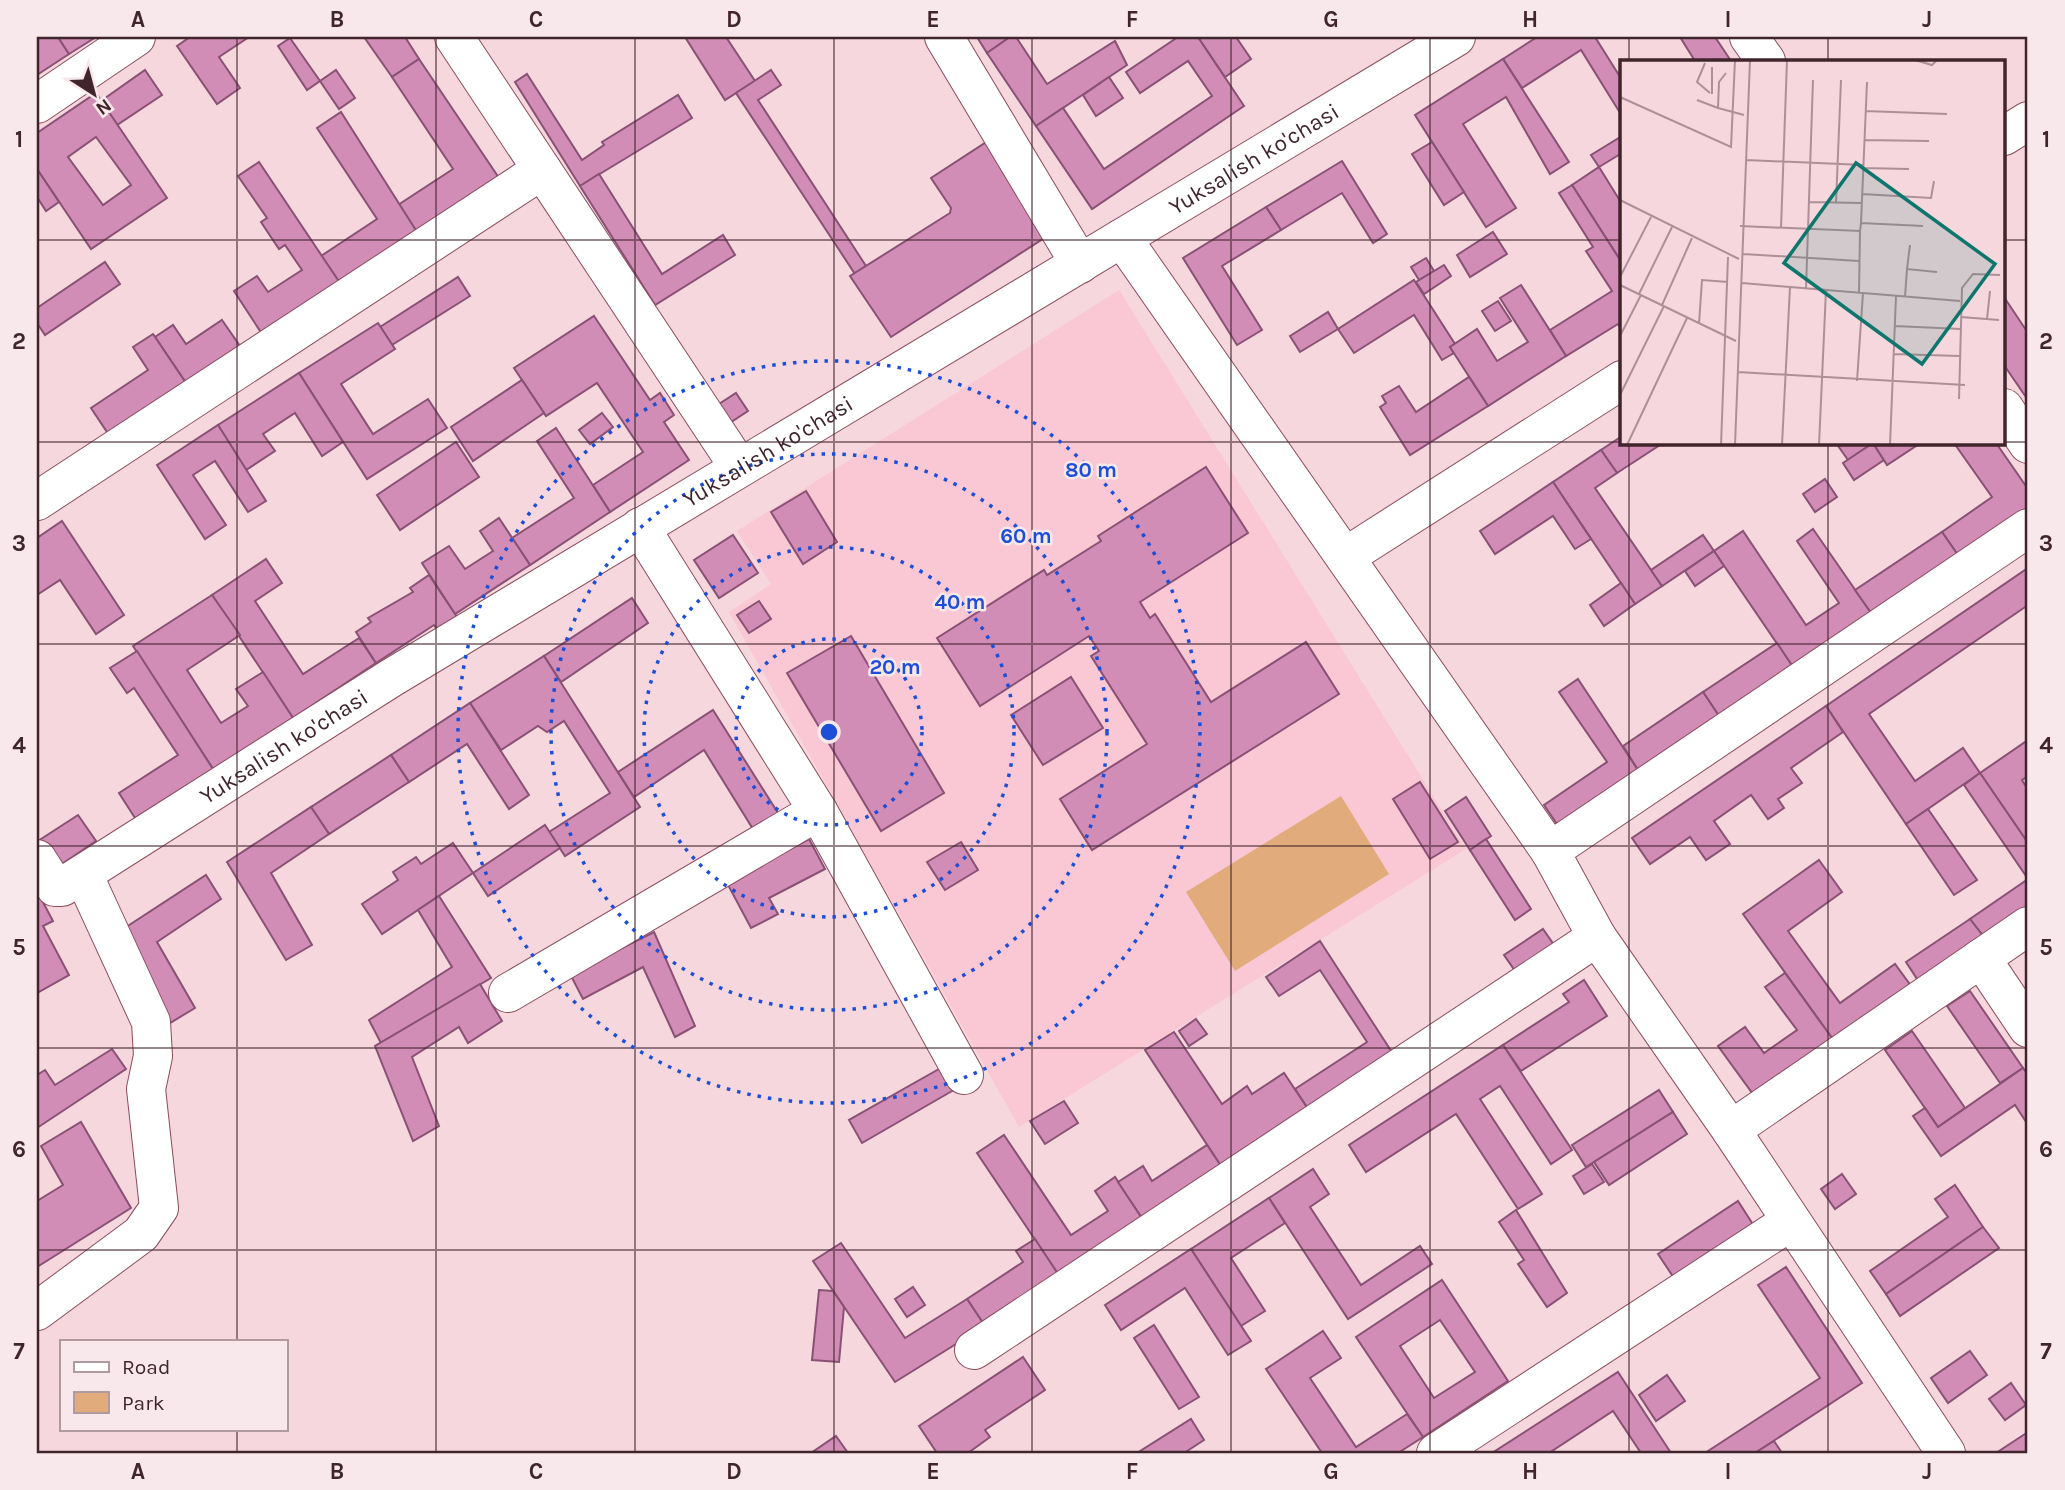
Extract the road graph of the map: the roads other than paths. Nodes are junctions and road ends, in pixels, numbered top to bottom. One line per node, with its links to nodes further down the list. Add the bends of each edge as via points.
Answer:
1 (136, 37): 7 (street)
2 (454, 37): 10 (street)
3 (944, 37): 12 (street)
4 (1456, 37): 11 (street, Yuksalish ko'chasi)
5 (1749, 37): 6 (street)
6 (1765, 60)
7 (37, 104)
8 (2028, 121): 9 (street)
9 (2006, 135)
10 (542, 170): 16 (street); 17 (street)
11 (1122, 238): 12 (street, Yuksalish ko'chasi); 20 (street)
12 (1080, 264): 16 (street, Yuksalish ko'chasi)
13 (1620, 381): 20 (street)
14 (2006, 411): 15 (street)
15 (2028, 444)
16 (739, 467): 18 (street, Yuksalish ko'chasi)
17 (37, 500)
18 (640, 527): 21 (street); 24 (street, Yuksalish ko'chasi)
19 (2028, 528): 22 (street)
20 (1345, 557): 22 (street)
21 (818, 811): 28 (street); 30 (street)
22 (1550, 851): 26 (street)
23 (37, 859): 24 (street, Yuksalish ko'chasi, via 57,888)
24 (83, 874): 33 (street, via 151,1022 153,1056 146,1089 159,1208 141,1234)
25 (2028, 926): 27 (street)
26 (1597, 937): 31 (street); 34 (street)
27 (1981, 958): 29 (street); 31 (street)
28 (508, 993)
29 (2028, 1028)
30 (964, 1075)
31 (1731, 1130): 32 (street)
32 (1791, 1221): 35 (street); 36 (street)
33 (37, 1311)
34 (974, 1350)
35 (1436, 1453)
36 (1946, 1453)

